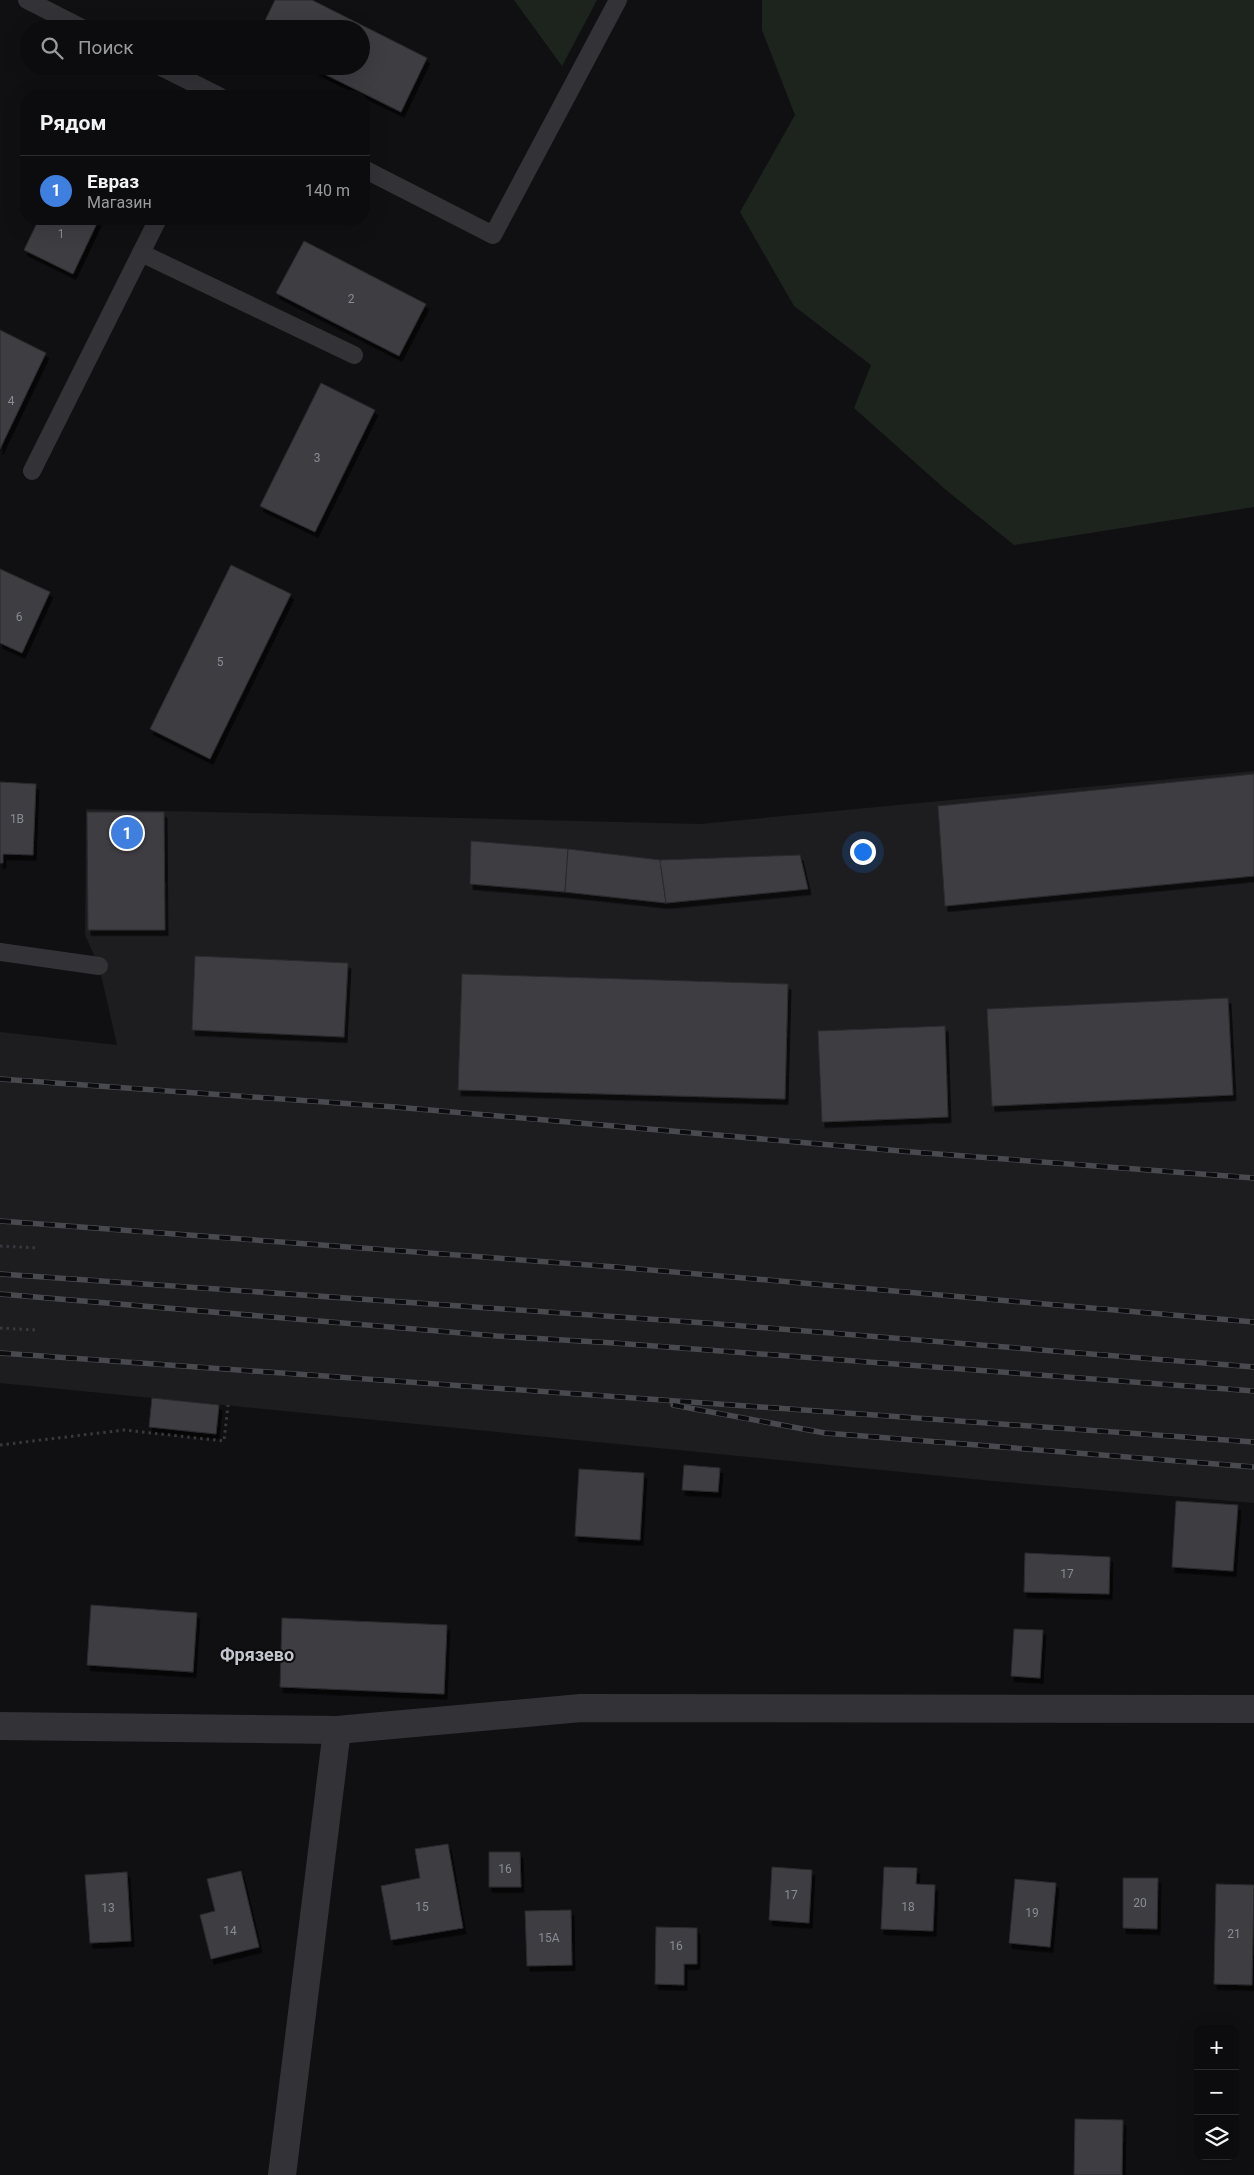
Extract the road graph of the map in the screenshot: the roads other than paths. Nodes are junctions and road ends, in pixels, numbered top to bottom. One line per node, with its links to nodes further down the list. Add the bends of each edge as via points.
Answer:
1 (27, 0): 3 (lane)
2 (618, 0): 6 (lane, via 493,235)
3 (66, 20)
4 (177, 75): 5 (lane)
5 (207, 90)
6 (370, 172)
7 (155, 225): 8 (lane)
8 (141, 253): 9 (lane); 10 (lane)
9 (354, 355)
10 (32, 471)
11 (0, 952): 12 (lane)
12 (99, 966)
13 (1254, 1709): 15 (street, via 581,1708)
14 (0, 1726): 15 (street)
15 (337, 1730): 16 (street)
16 (282, 2175)

